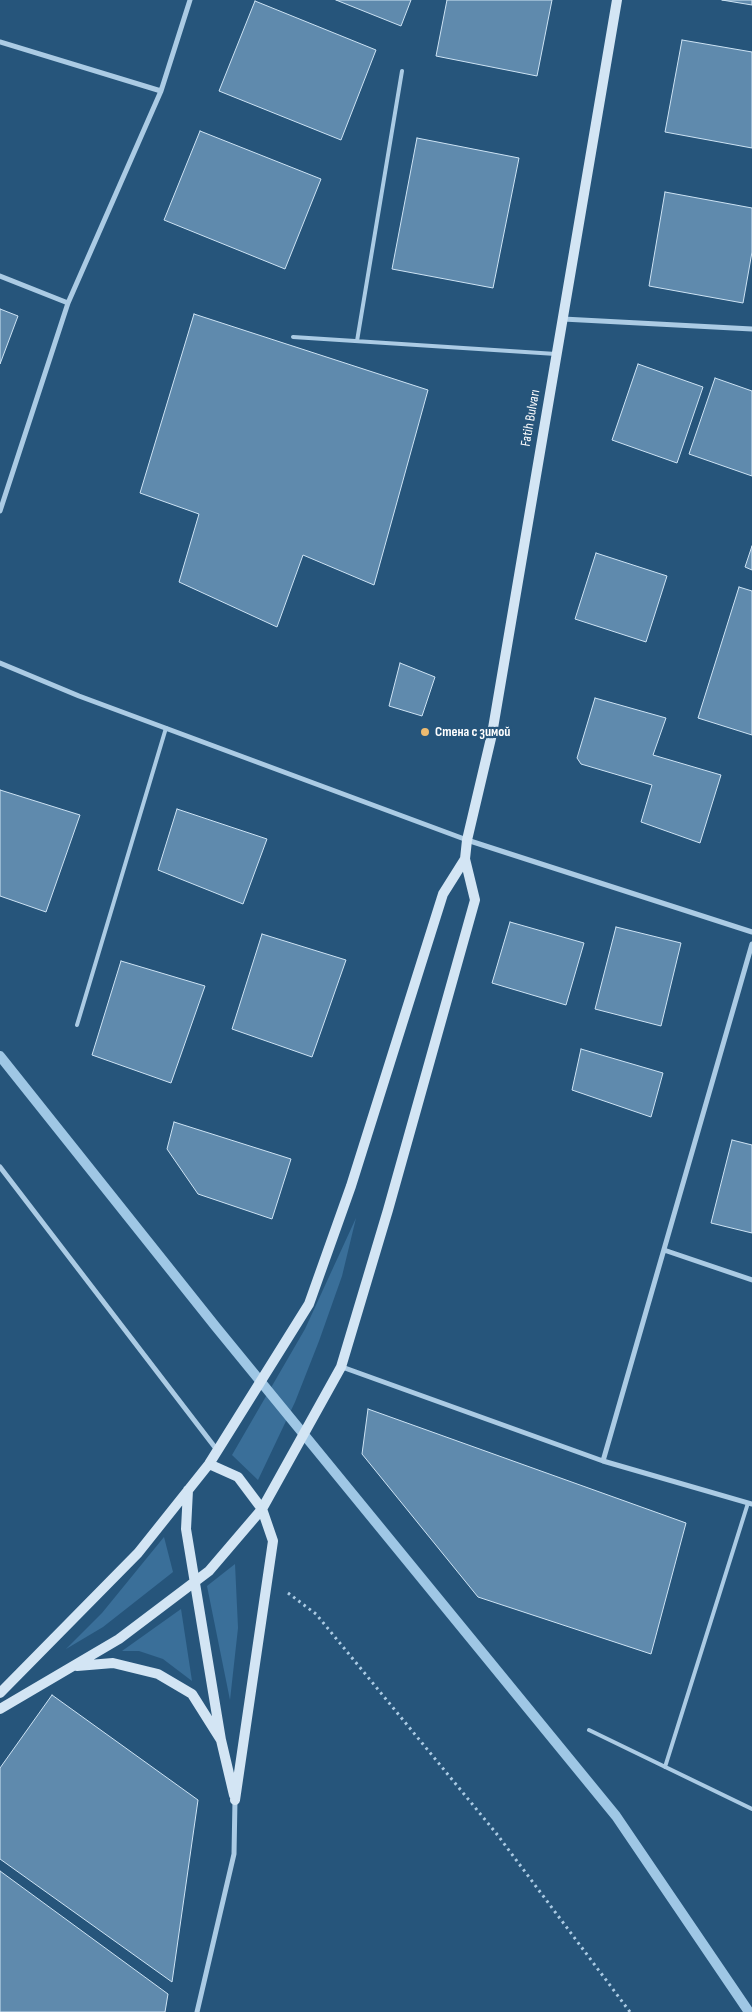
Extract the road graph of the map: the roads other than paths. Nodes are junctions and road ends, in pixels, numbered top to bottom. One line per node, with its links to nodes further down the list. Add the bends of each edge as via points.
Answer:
1 (190, 0): 5 (street)
2 (617, 0): 8 (street, Fatih Bulvarı)
3 (0, 42): 5 (street)
4 (402, 71): 11 (lane)
5 (161, 91): 7 (street)
6 (0, 276): 7 (street)
7 (68, 303): 13 (street)
8 (562, 319): 9 (street); 12 (street, Fatih Bulvarı)
9 (752, 329)
10 (293, 337): 11 (lane)
11 (357, 341): 12 (lane)
12 (556, 354): 16 (street, Fatih Bulvarı, via 492,734)
13 (0, 511)
14 (0, 663): 15 (street)
15 (166, 728): 16 (street); 20 (lane)
16 (467, 840): 17 (street, Fatih Bulvarı); 18 (street)
17 (465, 859): 24 (street, via 475,900); 25 (street, via 443,894 351,1186 309,1304)
18 (752, 932)
19 (752, 944): 22 (street)
20 (77, 1025)
21 (0, 1166): 25 (street)
22 (664, 1250): 23 (street); 26 (street)
23 (752, 1280)
24 (341, 1367): 26 (street); 30 (street)
25 (217, 1450): 27 (street)
26 (603, 1461): 29 (street)
27 (209, 1464): 28 (street); 30 (street, via 238,1477)
28 (188, 1490): 31 (street, via 186,1529); 33 (street, via 138,1553)
29 (750, 1503): 37 (lane)
30 (262, 1509): 31 (street, via 209,1571); 38 (street, via 273,1542)
31 (196, 1581): 32 (street, via 119,1639); 36 (street)
32 (72, 1667): 34 (street); 36 (street, via 113,1662 158,1674 192,1694)
33 (0, 1694)
34 (0, 1709)
35 (589, 1730): 37 (lane)
36 (222, 1740): 38 (street)
37 (665, 1767): 39 (lane)
38 (235, 1800): 40 (street, via 234,1854)
39 (752, 1809)
40 (197, 2012)

